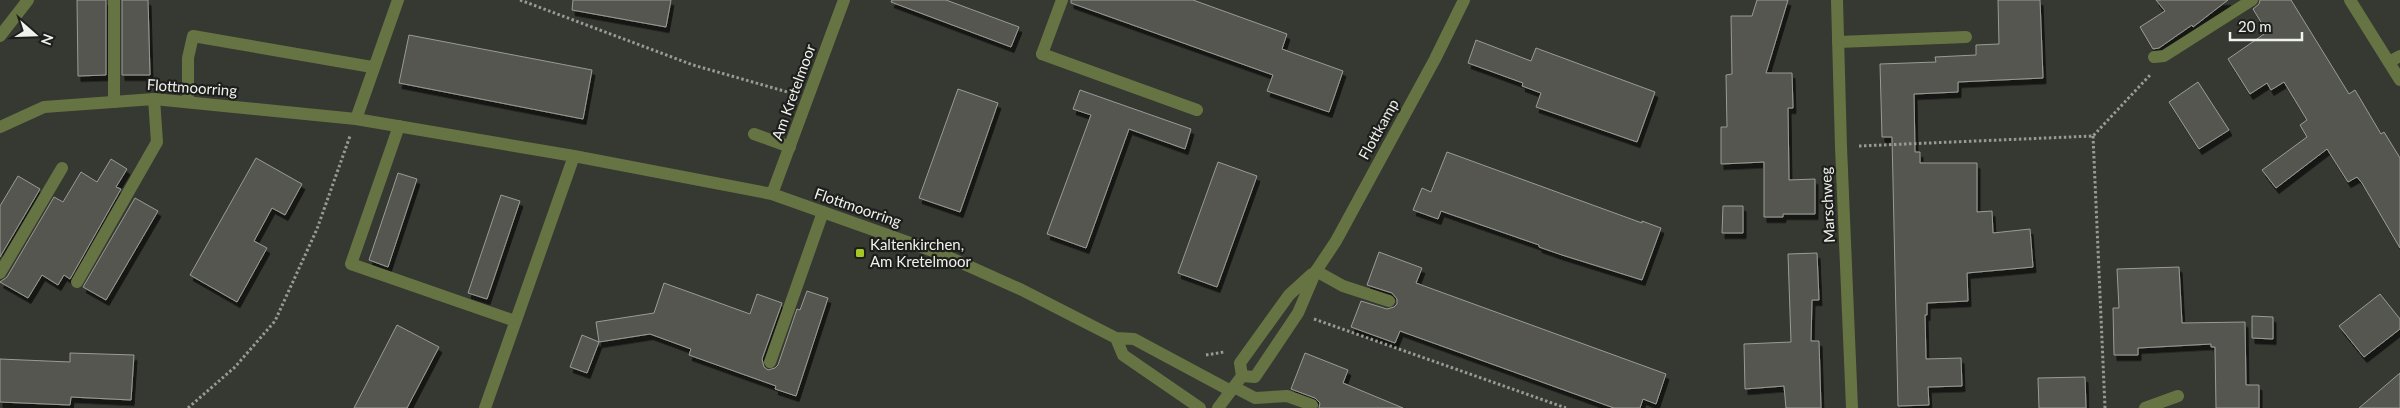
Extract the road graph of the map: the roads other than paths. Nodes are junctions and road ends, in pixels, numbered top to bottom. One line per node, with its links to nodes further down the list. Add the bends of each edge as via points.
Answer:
1 (28, 0): 10 (street)
2 (114, 0): 19 (street)
3 (398, 0): 15 (street)
4 (844, 0): 25 (street, Am Kretelmoor)
5 (1062, 0): 20 (street, via 1042,54)
6 (1464, 0): 30 (street, Flottkamp, via 1346,223)
7 (1837, 0): 12 (street, Marschweg)
8 (2252, 0): 13 (street, via 2164,56)
9 (2350, 0): 14 (street)
10 (0, 36)
11 (1966, 37): 12 (street)
12 (1838, 42): 43 (street, Marschweg)
13 (2154, 57)
14 (2395, 59): 16 (street)
15 (372, 67): 18 (street, via 193,36 188,58); 21 (street)
16 (2400, 80)
17 (154, 99): 18 (street, Flottmoorring); 19 (street, Flottmoorring); 32 (street, via 157,142)
18 (188, 101): 21 (street, Flottmoorring)
19 (114, 102): 23 (street, Flottmoorring, via 44,107)
20 (1198, 110)
21 (356, 118): 22 (street, Flottmoorring)
22 (399, 126): 26 (street, Flottmoorring); 34 (street, via 351,264)
23 (0, 127)
24 (754, 134): 25 (street)
25 (790, 147): 28 (street, Am Kretelmoor)
26 (574, 156): 28 (street, Flottmoorring); 34 (street)
27 (62, 168): 31 (street)
28 (772, 194): 29 (street, Flottmoorring)
29 (823, 212): 35 (street, Flottmoorring, via 944,255); 36 (street)
30 (1316, 271): 33 (street, via 1343,286); 37 (street, Flottkamp, via 1289,295 1240,363); 37 (street, Flottkamp, via 1298,313 1255,377)
31 (0, 273)
32 (77, 282)
33 (1389, 301)
34 (515, 321): 40 (street)
35 (1116, 338): 37 (street, Flottmoorring, via 1134,340); 41 (street, via 1123,355)
36 (770, 362)
37 (1236, 384): 39 (street, Flottmoorring, via 1255,398 1287,396); 42 (street, Flottkamp)
38 (2178, 396): 44 (street)
39 (1312, 405)
40 (485, 408)
41 (1200, 408)
42 (1218, 408)
43 (1852, 408)
44 (2145, 408)

